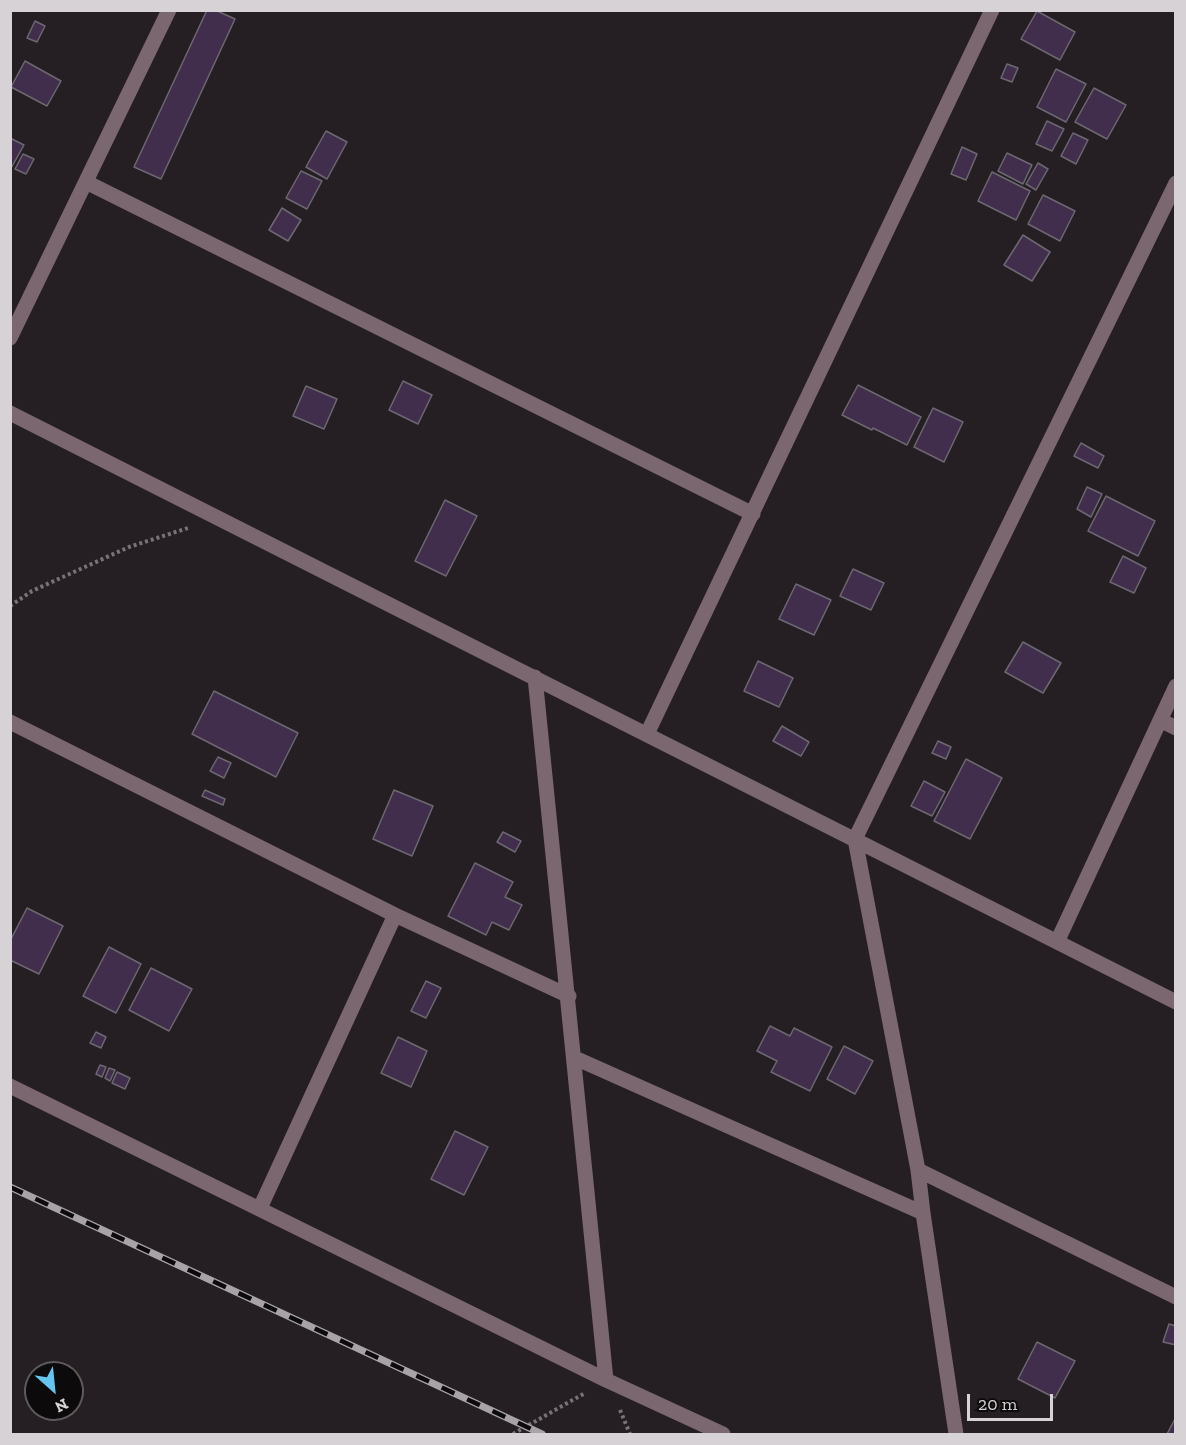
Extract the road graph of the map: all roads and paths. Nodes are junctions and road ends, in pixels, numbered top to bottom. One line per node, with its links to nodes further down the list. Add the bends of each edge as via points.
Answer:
1 (169, 10): 3 (street)
2 (992, 10): 7 (street)
3 (86, 182): 5 (street); 7 (street)
4 (1176, 183): 16 (street)
5 (10, 338)
6 (10, 413): 8 (street)
7 (753, 514): 15 (street)
8 (220, 518): 9 (path, via 129,547 32,591); 10 (street)
9 (10, 606)
10 (535, 677): 15 (street); 19 (street)
11 (1176, 686): 12 (street)
12 (1160, 720): 14 (street); 18 (street)
13 (10, 722): 17 (street)
14 (1176, 728)
15 (647, 734): 16 (street)
16 (855, 839): 18 (street); 23 (street)
17 (395, 915): 19 (street); 24 (street)
18 (1057, 942): 20 (street)
19 (569, 996): 21 (street)
20 (1176, 1002)
21 (575, 1058): 25 (street); 27 (street)
22 (10, 1086): 24 (street)
23 (918, 1170): 25 (street); 26 (street)
24 (260, 1208): 27 (street)
25 (923, 1213): 30 (street)
26 (1176, 1297)
27 (606, 1380): 28 (path); 29 (street)
28 (513, 1434)
29 (723, 1434)
30 (956, 1434)

